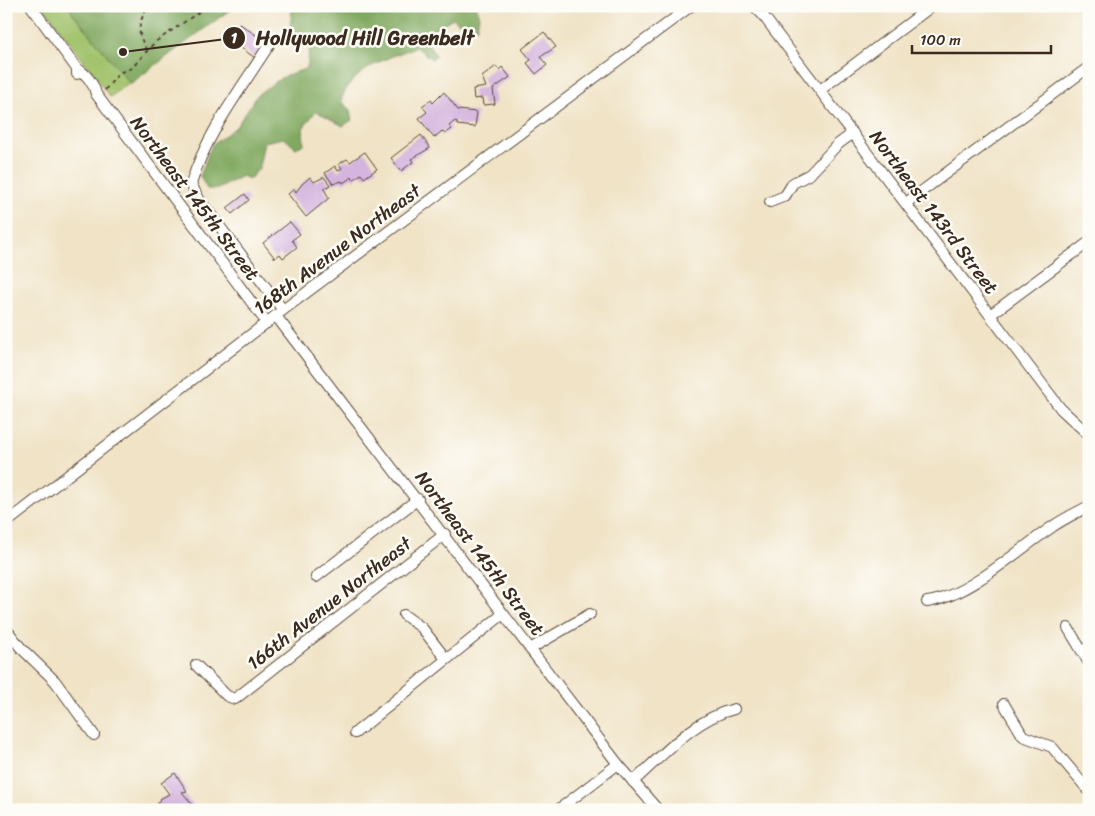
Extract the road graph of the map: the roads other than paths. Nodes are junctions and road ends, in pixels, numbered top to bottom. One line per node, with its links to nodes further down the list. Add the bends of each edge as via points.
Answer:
1 (31, 6): 14 (street, Northeast 145th Street, via 90,92 97,96)
2 (691, 6): 12 (street, 168th Avenue Northeast)
3 (754, 6): 7 (street, Northeast 143rd Street)
4 (932, 6): 7 (street)
5 (269, 45): 12 (street, Northeast 145th Street, via 214,134 191,184)
6 (1089, 67): 10 (street)
7 (820, 90): 8 (street, Northeast 143rd Street)
8 (853, 133): 9 (street, via 810,174 793,183 785,196); 10 (street, Northeast 143rd Street)
9 (770, 202)
10 (906, 203): 13 (street, Northeast 143rd Street)
11 (1089, 242): 13 (street)
12 (280, 313): 14 (street, 168th Avenue Northeast); 16 (street, Northeast 145th Street)
13 (990, 315): 15 (street, Northeast 143rd Street, via 1061,409)
14 (267, 323): 18 (street, 168th Avenue Northeast)
15 (1089, 435)
16 (418, 499): 19 (street, Northeast 145th Street); 20 (street)
17 (1089, 506): 21 (street, via 1053,526 1009,559 953,594)
18 (6, 523)
19 (445, 534): 22 (street, Northeast 145th Street); 30 (street, 166th Avenue Northeast, via 235,700)
20 (316, 577)
21 (926, 602)
22 (503, 614): 27 (street, Northeast 145th Street); 28 (street)
23 (590, 614): 27 (street)
24 (404, 615): 28 (street, via 422,628)
25 (1068, 628): 29 (street)
26 (6, 629): 34 (street, via 55,681)
27 (530, 649): 35 (street, Northeast 145th Street)
28 (446, 659): 33 (street)
29 (1089, 663)
30 (196, 665)
31 (1004, 704): 37 (street, via 1023,736 1052,747)
32 (734, 709): 36 (street, via 678,740)
33 (355, 733)
34 (94, 736)
35 (618, 764): 36 (street, Northeast 145th Street); 38 (street)
36 (633, 782): 39 (street, Northeast 145th Street)
37 (1089, 791)
38 (558, 810)
39 (658, 810)

